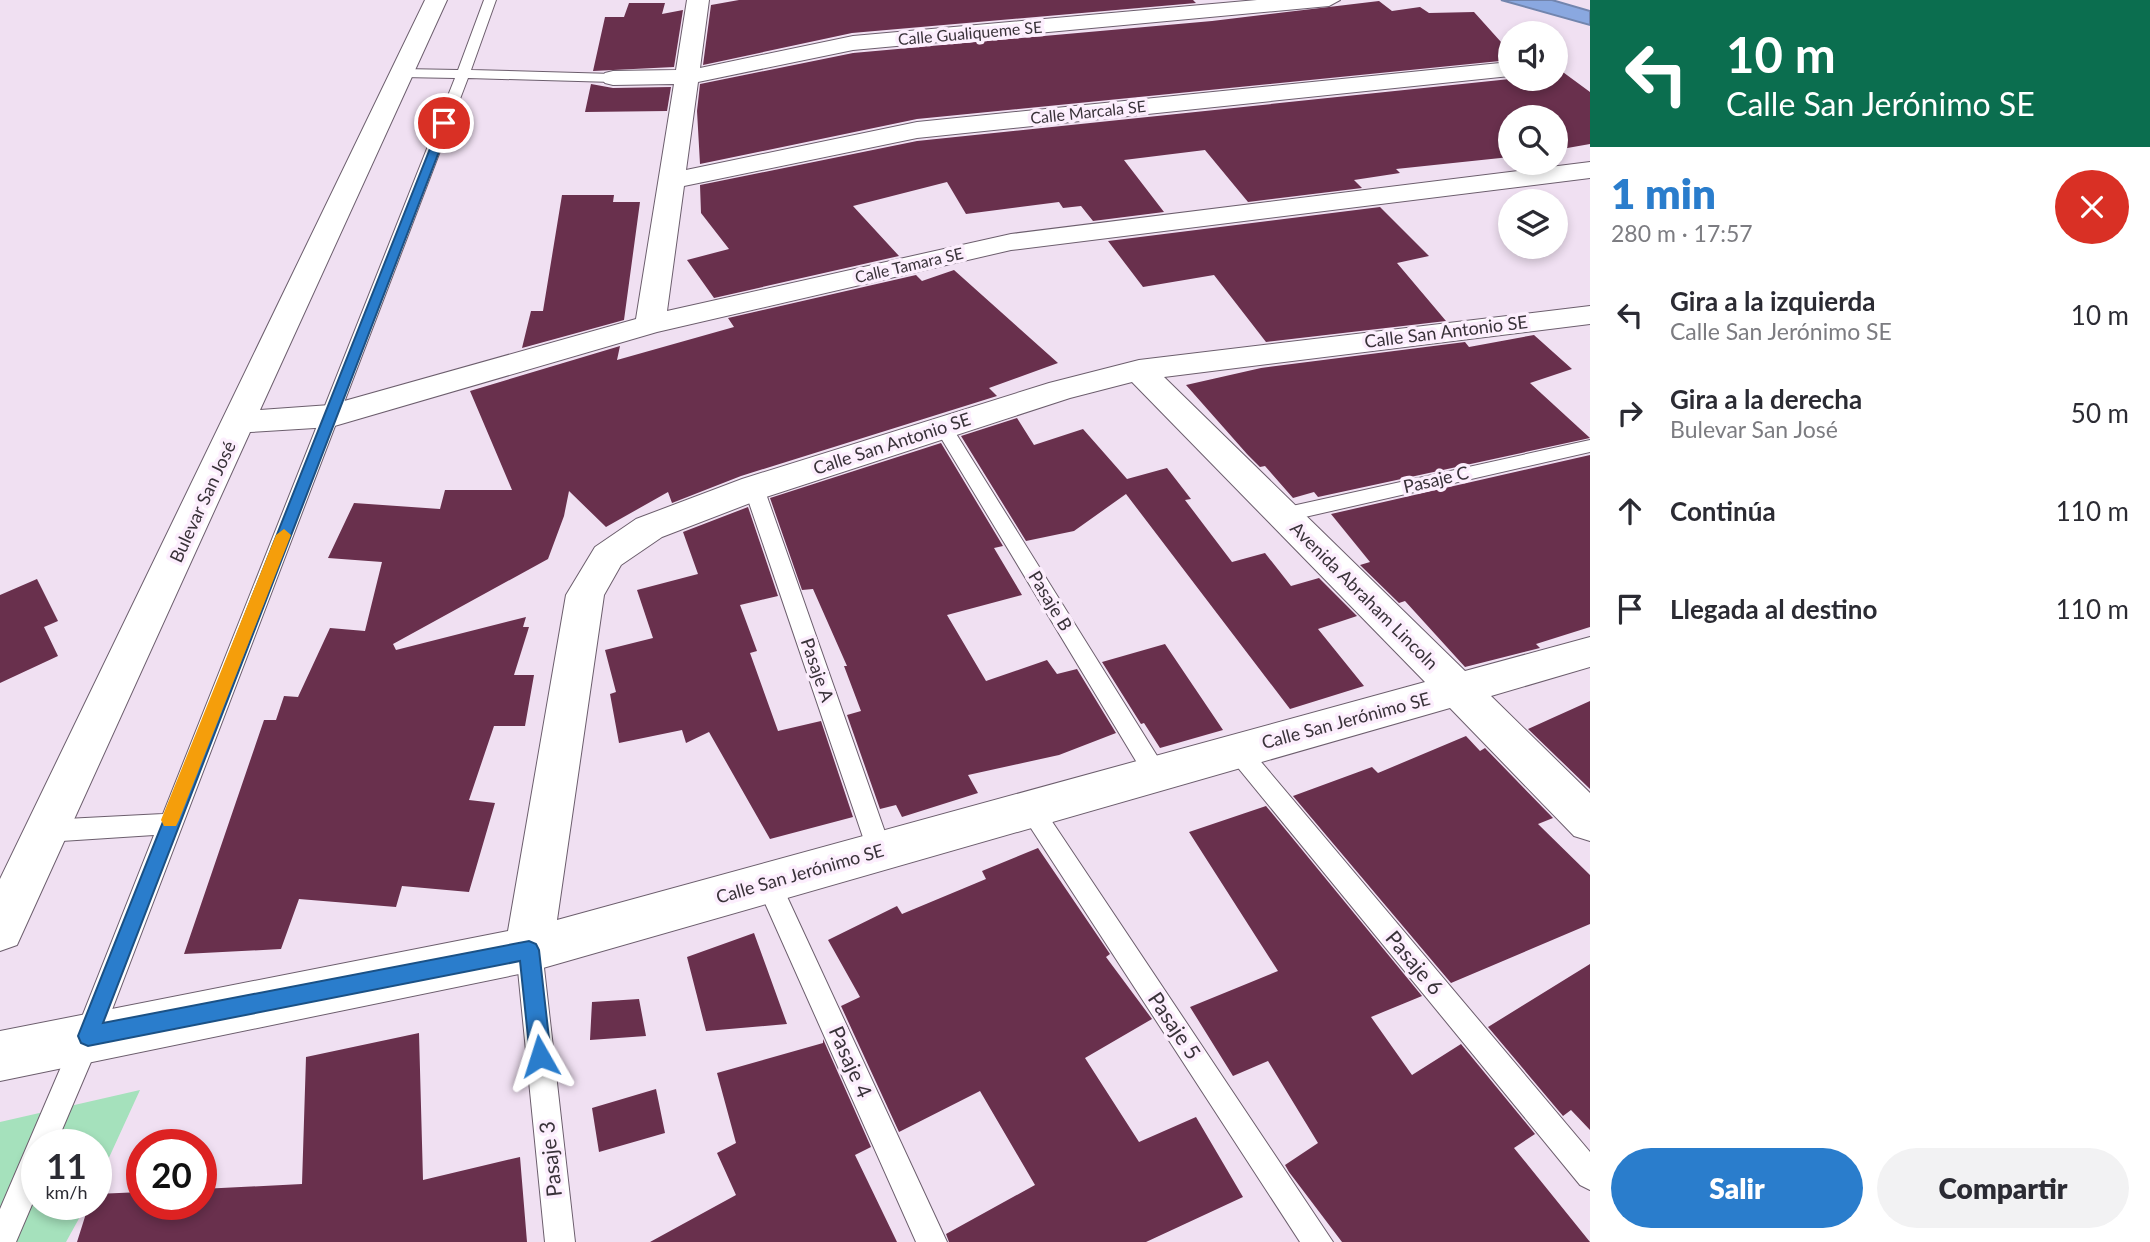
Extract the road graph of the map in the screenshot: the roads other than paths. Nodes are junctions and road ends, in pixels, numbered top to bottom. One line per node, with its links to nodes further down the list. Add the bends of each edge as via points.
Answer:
1 (436, 0): 6 (street, Bulevar San José)
2 (490, 0): 7 (lane)
3 (698, 0): 8 (street)
4 (1329, 0): 8 (street, Calle Gualiqueme SE, via 853,43)
5 (1498, 70): 11 (street, Calle Marcala SE, via 917,130)
6 (402, 73): 7 (lane); 16 (street, Bulevar San José)
7 (463, 74): 9 (lane); 15 (lane)
8 (688, 77): 9 (street, Calle Gualiqueme SE); 11 (street)
9 (613, 78)
10 (1590, 170): 13 (street, Calle Tamara SE, via 1011,242)
11 (670, 181): 13 (street)
12 (1590, 314): 14 (street, Calle San Antonio SE)
13 (650, 324): 15 (street, Calle Tamara SE)
14 (1139, 370): 17 (street, Calle San Antonio SE); 20 (street, Avenida Abraham Lincoln)
15 (331, 416): 16 (street, Calle Tamara SE); 27 (lane)
16 (240, 422): 28 (street, Bulevar San José)
17 (944, 428): 19 (street, Calle San Antonio SE); 24 (lane, Pasaje B)
18 (1590, 446): 20 (lane, Pasaje C)
19 (754, 488): 29 (lane, Pasaje A); 32 (street, Calle San Antonio SE, via 649,528 608,556 584,595)
20 (1283, 515): 22 (street, Avenida Abraham Lincoln)
21 (1590, 652): 22 (street, Calle San Jerónimo SE)
22 (1458, 690): 23 (street, Calle San Jerónimo SE); 26 (street, Avenida Abraham Lincoln)
23 (1238, 751): 24 (street, Calle San Jerónimo SE); 36 (lane, Pasaje 6)
24 (1156, 774): 25 (street, Calle San Jerónimo SE)
25 (1031, 809): 29 (street, Calle San Jerónimo SE); 41 (lane, Pasaje 5)
26 (1590, 822)
27 (169, 824): 28 (lane); 33 (lane)
28 (46, 831): 31 (street, Bulevar San José)
29 (880, 852): 30 (street, Calle San Jerónimo SE)
30 (768, 883): 32 (street, Calle San Jerónimo SE); 40 (lane, Pasaje 4)
31 (0, 929)
32 (529, 950): 33 (street, Calle San Jerónimo SE); 39 (lane, Pasaje 3)
33 (88, 1036): 34 (street, Calle San Jerónimo SE); 35 (lane)
34 (0, 1056)
35 (48, 1129)
36 (1590, 1175)
37 (21, 1201): 38 (lane)
38 (8, 1237)
39 (561, 1242)
40 (932, 1242)
41 (1318, 1242)

